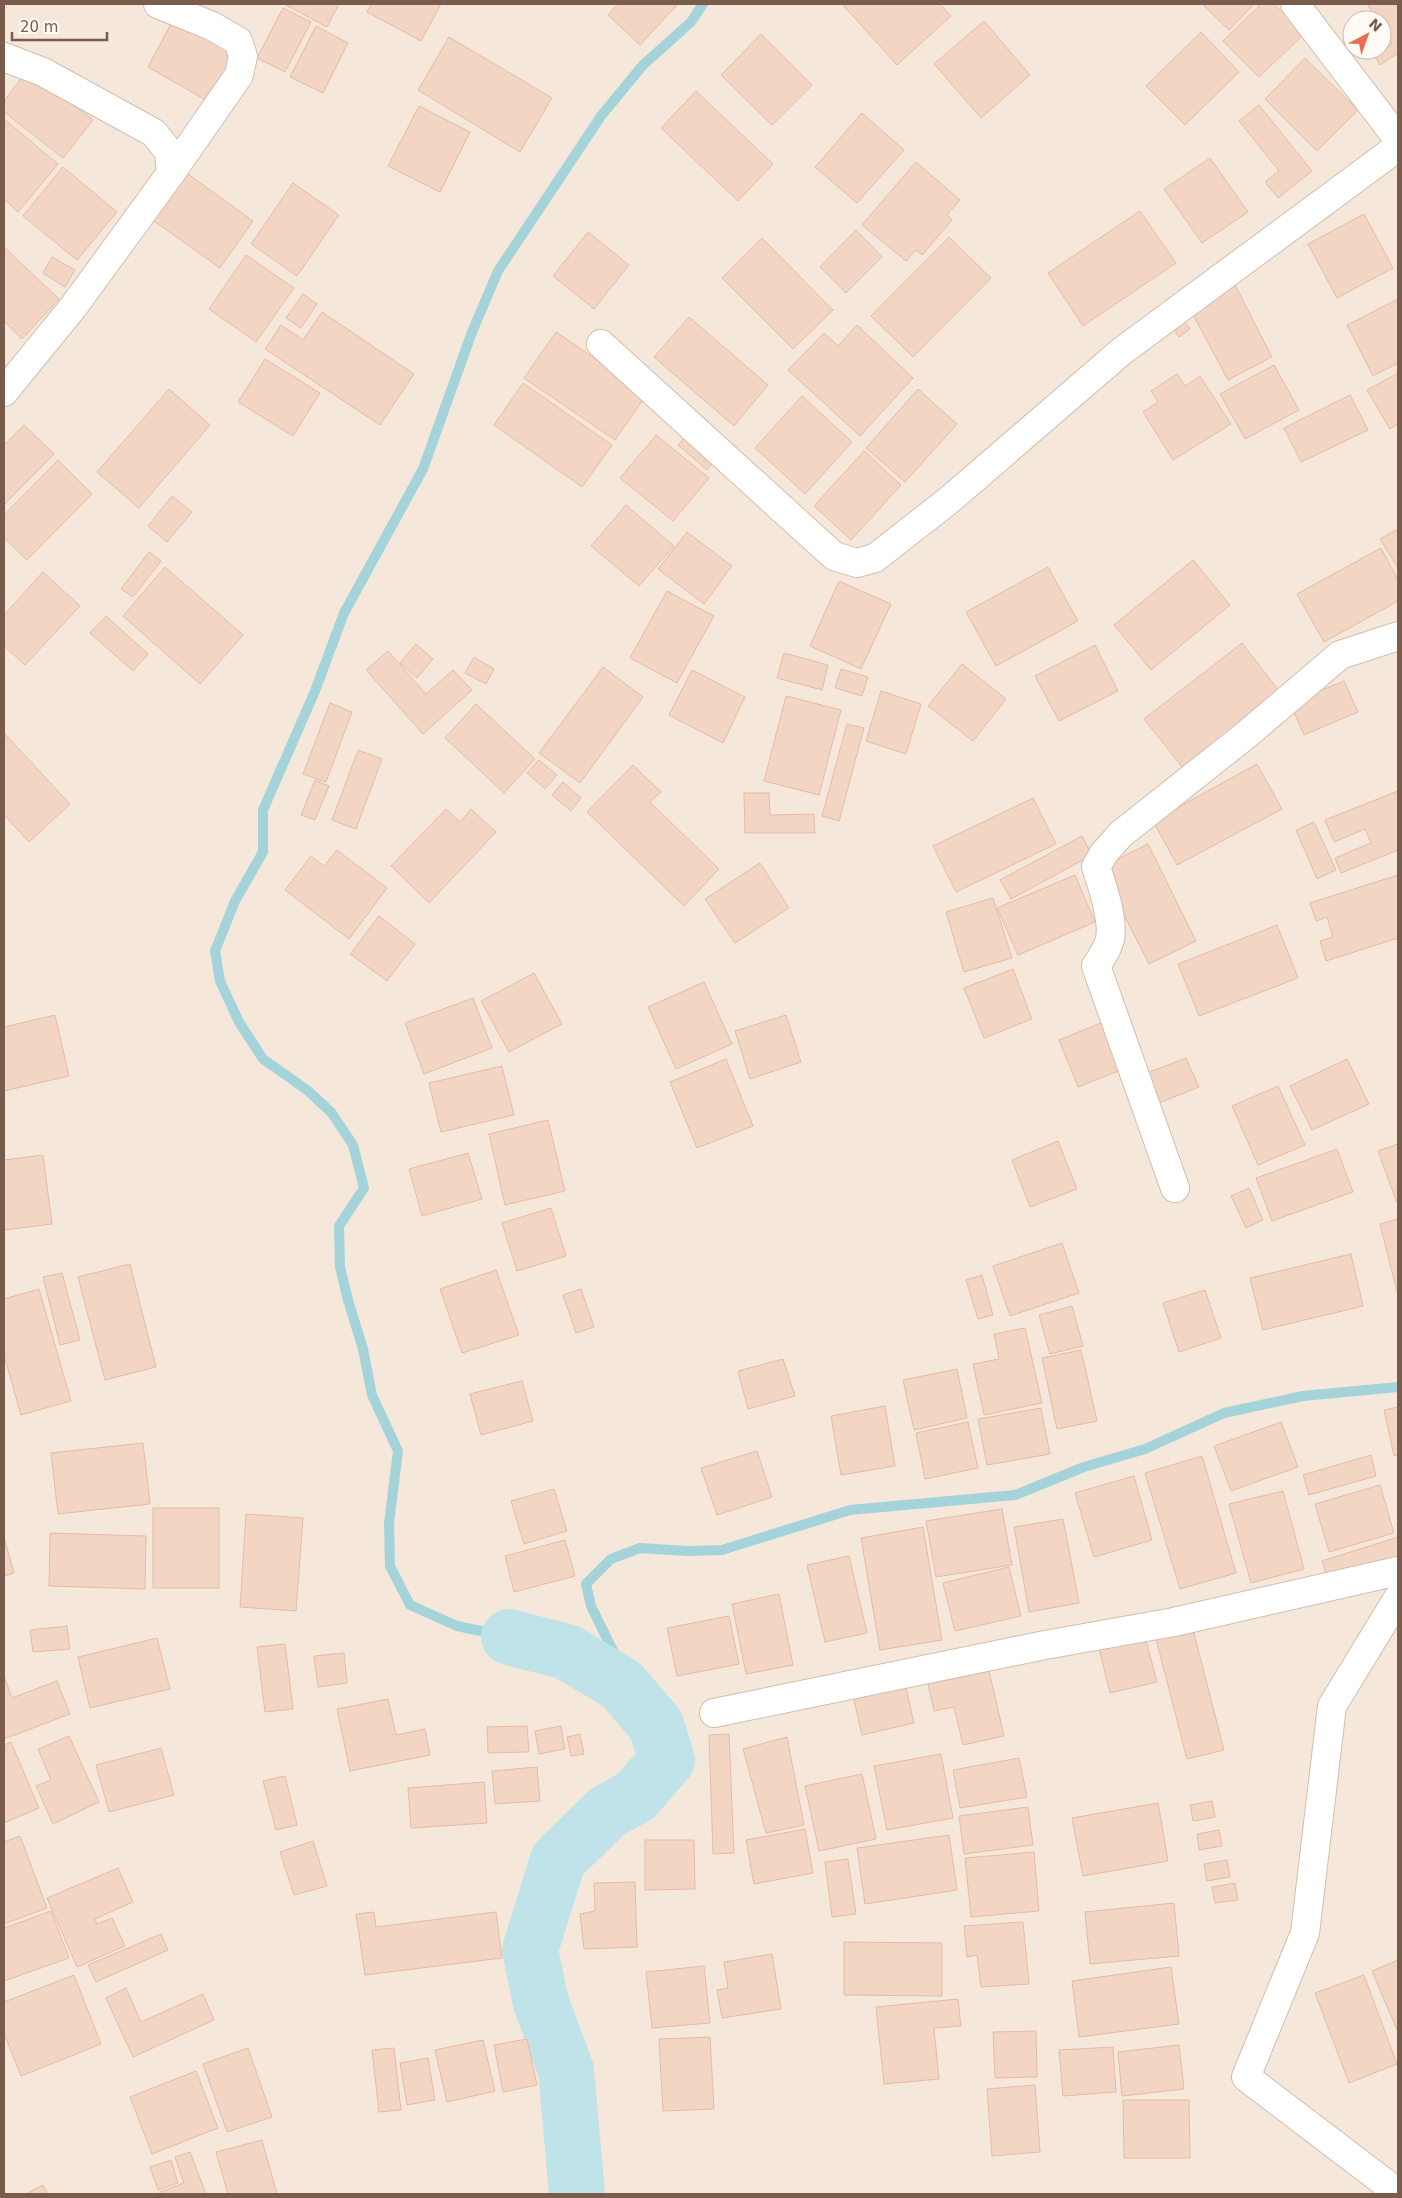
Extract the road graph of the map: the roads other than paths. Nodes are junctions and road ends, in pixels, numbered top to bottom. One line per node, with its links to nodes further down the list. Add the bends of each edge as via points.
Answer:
1 (158, 4): 6 (street, via 212,26 238,41 243,56 239,75)
2 (1295, 4): 4 (street)
3 (4, 57): 6 (street, via 43,72 154,133 169,152)
4 (1398, 139)
5 (1398, 147): 7 (street, via 1122,351 948,501 875,558 857,563 834,556)
6 (171, 173): 8 (street, via 74,306)
7 (601, 344)
8 (4, 392)
9 (1398, 636): 10 (street, via 1340,655 1121,834 1096,867 1110,923 1110,938 1096,966)
10 (1175, 1188)
11 (1398, 1571): 13 (street, via 1174,1622)
12 (1398, 1598): 14 (street, via 1332,1706 1305,1933 1246,2077)
13 (714, 1713)
14 (1397, 2192)

